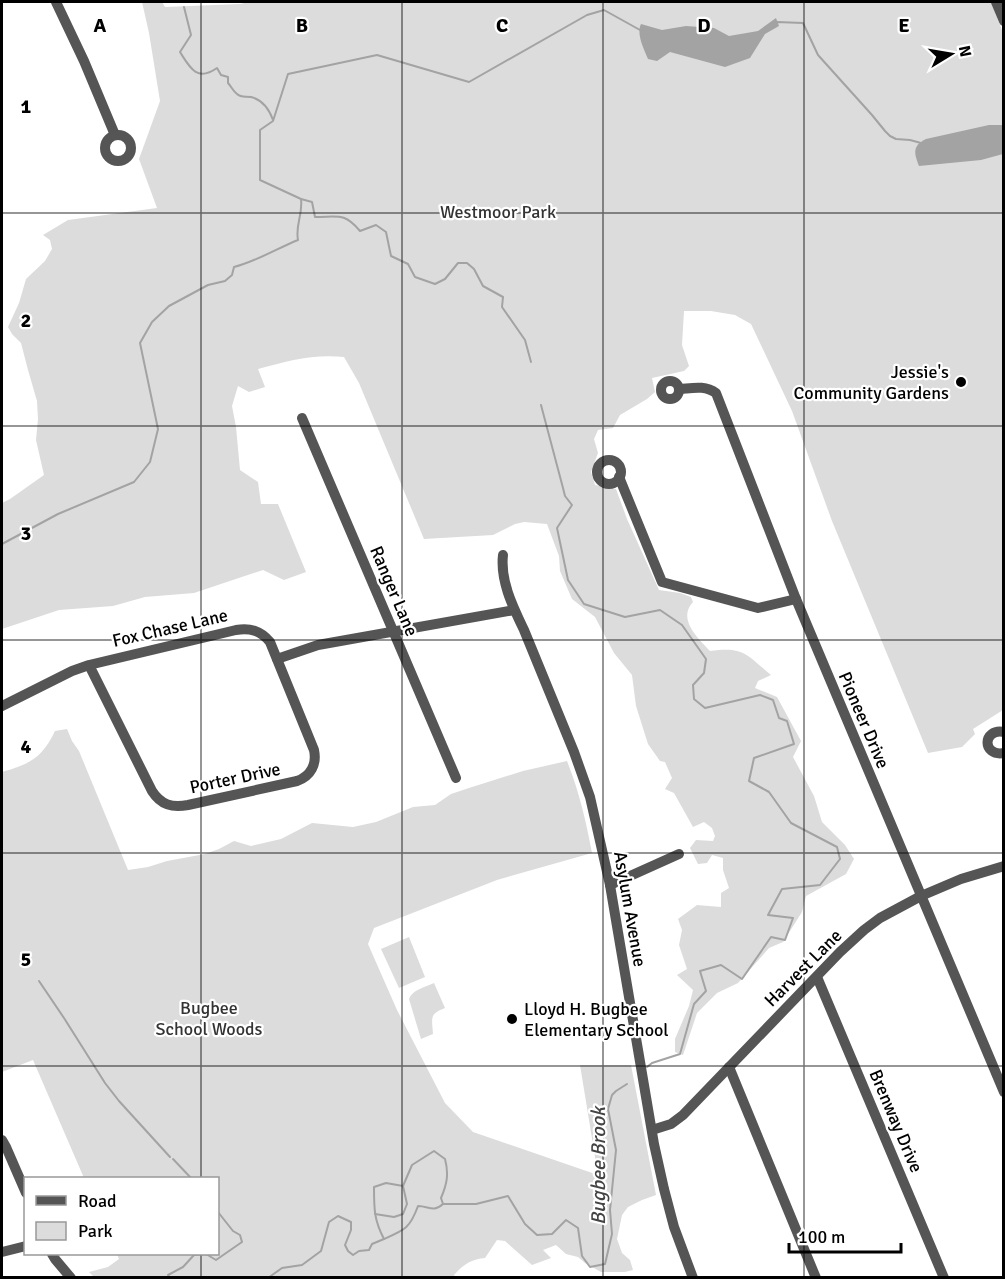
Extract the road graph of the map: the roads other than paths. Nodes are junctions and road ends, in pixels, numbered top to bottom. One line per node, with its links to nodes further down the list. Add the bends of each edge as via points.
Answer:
1 (56, 2): 4 (street)
2 (996, 2): 3 (street)
3 (1004, 21)
4 (115, 135)
5 (680, 390): 9 (street, Pioneer Drive, via 701,387 716,393)
6 (302, 418): 11 (street, Ranger Lane)
7 (619, 477): 9 (street, via 662,582 758,608)
8 (503, 555): 10 (street, Asylum Avenue, via 503,576)
9 (796, 599): 21 (street, Pioneer Drive)
10 (514, 610): 11 (street); 20 (street, Asylum Avenue, via 583,773)
11 (394, 632): 12 (street, via 318,645); 17 (street, Ranger Lane)
12 (277, 659): 13 (street, Fox Chase Lane, via 264,635 242,629); 13 (street, Porter Drive, via 314,750 314,767 297,782 180,807 166,804 155,795)
13 (89, 665): 14 (street, Fox Chase Lane)
14 (2, 706)
15 (1004, 732): 16 (street, via 994,732 987,741 991,751)
16 (1004, 753)
17 (456, 778)
18 (679, 854): 20 (street)
19 (1004, 866): 21 (street, Harvest Lane)
20 (610, 885): 25 (street, Asylum Avenue)
21 (921, 896): 22 (street, Harvest Lane, via 872,924); 24 (street, Pioneer Drive)
22 (816, 977): 23 (street, Harvest Lane); 34 (street, Brenway Drive)
23 (729, 1067): 25 (street, Harvest Lane, via 675,1121); 33 (street)
24 (1004, 1092)
25 (652, 1130): 32 (street, Asylum Avenue, via 669,1209)
26 (2, 1140): 27 (street)
27 (24, 1188)
28 (24, 1246): 29 (street)
29 (2, 1252)
30 (53, 1255): 31 (street)
31 (71, 1278)
32 (693, 1278)
33 (816, 1278)
34 (944, 1278)

